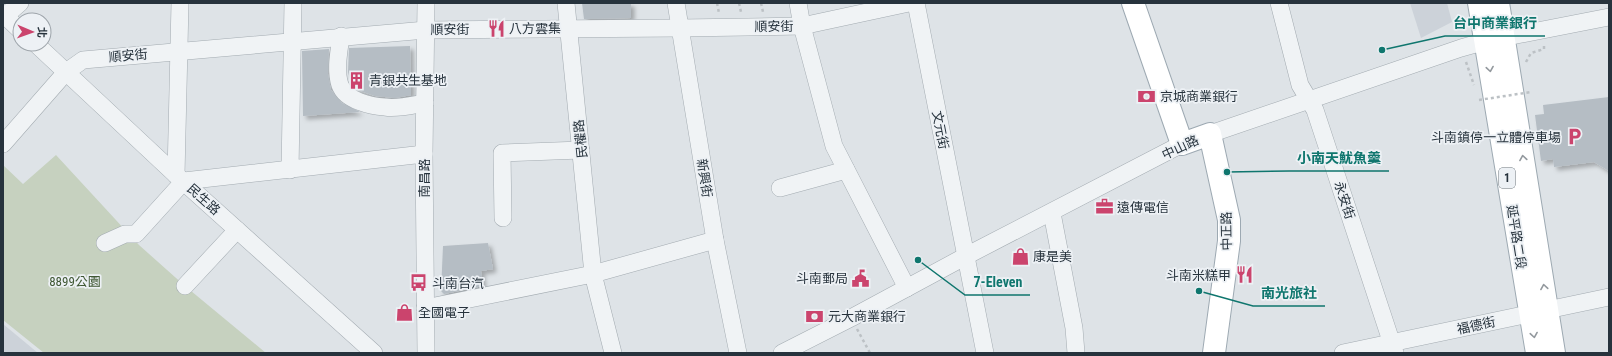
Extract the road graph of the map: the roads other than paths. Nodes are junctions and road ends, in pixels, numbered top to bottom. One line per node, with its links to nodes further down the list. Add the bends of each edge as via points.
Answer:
1 (20, 3): 14 (street)
2 (180, 3): 24 (street)
3 (293, 3): 23 (street)
4 (426, 3): 20 (street, 南昌路)
5 (566, 3): 18 (street, 民權路)
6 (676, 3): 19 (street, 新興街)
7 (798, 3): 17 (street)
8 (909, 3): 17 (street, 順安街)
9 (916, 3): 43 (street, 文元街)
10 (1133, 3): 31 (main road)
11 (1279, 3): 27 (street, 永安街, via 1300,85)
12 (1479, 3): 22 (main road, 延平路二段 / 1)
13 (1498, 3): 22 (main road, 延平路二段 / 1)
14 (4, 15): 16 (street)
15 (1609, 17): 22 (street, 中山路)
16 (12, 22)
17 (802, 26): 19 (street, 順安街); 35 (street, via 834,146)
18 (569, 28): 19 (street, 順安街); 20 (street, 順安街); 32 (street, 民權路)
19 (680, 28): 41 (street, 新興街)
20 (426, 30): 21 (street, 順安街); 28 (street, 南昌路)
21 (341, 36): 23 (street, 順安街); 28 (street, via 338,69 341,86 348,96 386,107)
22 (1495, 39): 27 (street, 中山路, via 1461,48); 49 (main road, 延平路二段 / 1)
23 (293, 41): 24 (street, 順安街); 34 (street)
24 (180, 50): 26 (street, 順安街, via 83,60); 36 (street)
25 (45, 52): 26 (street, 民生路)
26 (66, 72): 30 (street, 順安街); 36 (street, 民生路)
27 (1309, 100): 29 (street, 中山路); 50 (street, 永安街)
28 (425, 103): 33 (street, 南昌路)
29 (1210, 134): 31 (main road, 中山路); 58 (main road, 中正路, via 1229,220 1229,241)
30 (3, 144)
31 (1182, 144): 38 (street, 中山路)
32 (581, 150): 39 (street, via 502,153); 44 (street, 民權路)
33 (424, 154): 34 (street); 48 (street, 南昌路)
34 (290, 170): 36 (street)
35 (846, 170): 37 (street); 46 (street)
36 (180, 178): 40 (street, 民生路); 42 (street, via 136,234 125,234)
37 (780, 188)
38 (1052, 212): 43 (street, 中山路); 57 (street, via 1074,328)
39 (503, 218)
40 (237, 230): 45 (street); 52 (street, 民生路)
41 (715, 240): 44 (street); 54 (street, 新興街)
42 (105, 243)
43 (966, 256): 46 (street, 中山路); 56 (street, 文元街)
44 (594, 274): 48 (street); 51 (street, 民權路)
45 (185, 286)
46 (907, 288): 55 (street, 中山路)
47 (1609, 297): 49 (street, 福德街)
48 (425, 308): 53 (street, 南昌路)
49 (1538, 312): 50 (street, 福德街); 60 (main road, 延平路二段 / 1, one-way to 60); 61 (main road, 延平路二段 / 1)
50 (1394, 348): 59 (street, 福德街)
51 (610, 352)
52 (374, 353)
53 (426, 353)
54 (738, 353)
55 (782, 353)
56 (985, 353)
57 (1076, 353)
58 (1214, 353)
59 (1343, 353)
60 (1536, 353)
61 (1554, 353)

